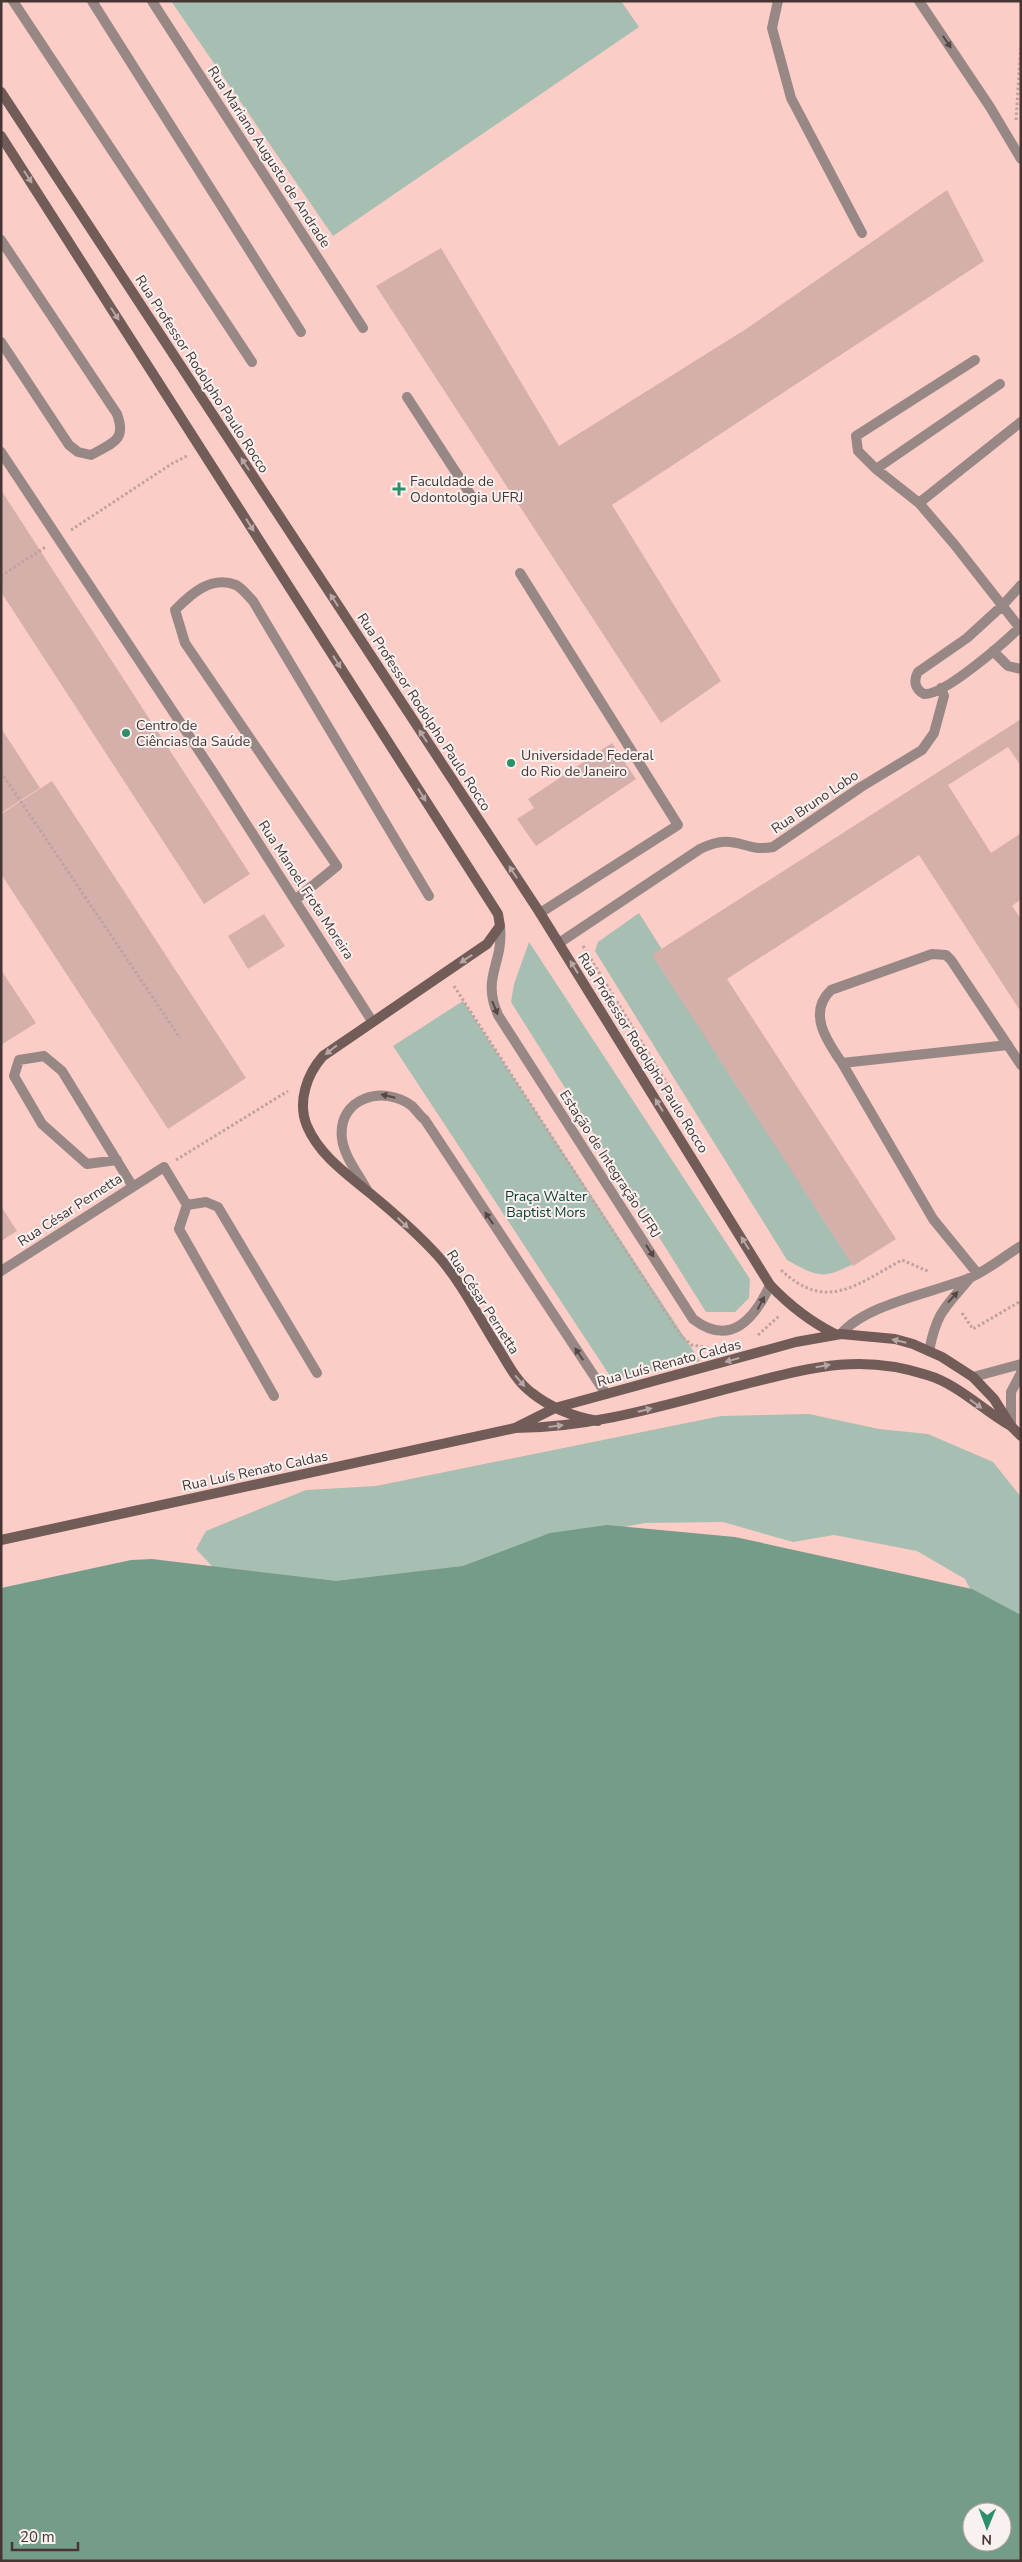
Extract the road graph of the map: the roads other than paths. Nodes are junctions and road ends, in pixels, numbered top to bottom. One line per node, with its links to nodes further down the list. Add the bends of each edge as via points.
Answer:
1 (12, 1): 15 (lane)
2 (92, 1): 12 (lane)
3 (152, 1): 11 (lane, Rua Mariano Augusto de Andrade)
4 (778, 1): 9 (lane, via 772,28 791,98)
5 (920, 1): 8 (lane, one-way to 8)
6 (1, 92): 32 (street, Rua Professor Rodolpho Paulo Rocco, one-way to 6)
7 (1, 136): 33 (street, one-way to 33, via 498,914)
8 (1021, 159)
9 (862, 234)
10 (1, 240): 13 (lane, via 117,414 122,428 120,435 92,455 78,452 69,445)
11 (363, 328)
12 (301, 332)
13 (1, 342)
14 (975, 360): 20 (lane, via 856,436 858,451)
15 (252, 362)
16 (1000, 384): 20 (lane)
17 (407, 397): 21 (lane)
18 (1021, 422): 22 (lane)
19 (1, 452): 31 (lane, Rua Manoel Frota Moreira, via 216,775)
20 (876, 469): 22 (lane)
21 (474, 500)
22 (919, 503): 25 (lane)
23 (520, 573): 32 (lane, via 678,825)
24 (1021, 585): 25 (lane)
25 (1002, 606): 26 (lane); 29 (lane, via 967,638 921,669 916,676 915,685 920,692 933,694)
26 (1020, 627): 27 (lane)
27 (993, 652): 28 (lane, via 1008,666); 29 (lane)
28 (1021, 669)
29 (941, 688): 34 (lane, Rua Bruno Lobo, via 944,696 936,728 922,750 773,847 757,847 730,840 713,842)
30 (428, 896): 31 (lane, via 253,601 237,586 219,582 195,590 175,610 185,643 337,866)
31 (295, 900): 35 (lane, Rua Manoel Frota Moreira)
32 (540, 913): 34 (street, Rua Professor Rodolpho Paulo Rocco)
33 (500, 926): 35 (street, Rua César Pernetta, one-way to 35, via 487,944); 46 (lane, Estação de Integração UFRJ, one-way to 46, via 501,946 490,984 498,1015 693,1319 714,1329 739,1326 750,1320 760,1307)
34 (559, 943): 46 (street, Rua Professor Rodolpho Paulo Rocco, one-way to 34)
35 (372, 1021): 41 (street, Rua César Pernetta, one-way to 41, via 323,1056 308,1079 304,1096 306,1124 322,1152)
36 (1008, 1045): 37 (lane); 37 (lane, via 952,960 940,954 830,990 823,998 820,1023 825,1039); 38 (lane)
37 (842, 1063): 45 (lane, via 933,1219)
38 (1021, 1065)
39 (117, 1160): 39 (lane, via 62,1071 44,1056 19,1060 14,1076 42,1124 86,1164); 40 (lane)
40 (133, 1187): 42 (lane, Rua César Pernetta, via 164,1167); 44 (lane, Rua César Pernetta)
41 (367, 1191): 53 (lane, one-way to 41, via 425,1120 412,1106 385,1095 374,1094 352,1105 342,1128 342,1140); 55 (street, Rua César Pernetta, one-way to 55, via 438,1256 518,1380)
42 (187, 1205): 50 (lane, via 206,1202 218,1207); 54 (lane, via 179,1229)
43 (1021, 1246): 45 (lane, Rua Luís Renato Caldas)
44 (1, 1270)
45 (973, 1276): 47 (lane, Rua Luís Renato Caldas, via 894,1304 851,1323); 48 (lane, Rua Luís Renato Caldas, one-way to 45, via 941,1310)
46 (770, 1285): 47 (street, Rua Professor Rodolpho Paulo Rocco, via 790,1306 812,1322)
47 (838, 1334): 48 (street, one-way to 47, via 895,1339); 53 (street, Rua Luís Renato Caldas, one-way to 53, via 796,1342)
48 (929, 1351): 52 (street)
49 (1021, 1364): 52 (lane)
50 (317, 1373)
51 (1021, 1373): 57 (lane, via 1011,1392)
52 (973, 1377): 57 (street, via 994,1399)
53 (606, 1394): 55 (street, Rua Luís Renato Caldas)
54 (274, 1396)
55 (555, 1408): 56 (street, Rua César Pernetta); 58 (street, Rua Luís Renato Caldas)
56 (598, 1421): 57 (street, Rua Luís Renato Caldas, one-way to 57, via 775,1377 851,1362 897,1366 936,1378); 58 (street, Rua Luís Renato Caldas, one-way to 56)
57 (1011, 1426): 59 (street)
58 (515, 1428): 60 (street, Rua Luís Renato Caldas)
59 (1021, 1436)
60 (1, 1540)

